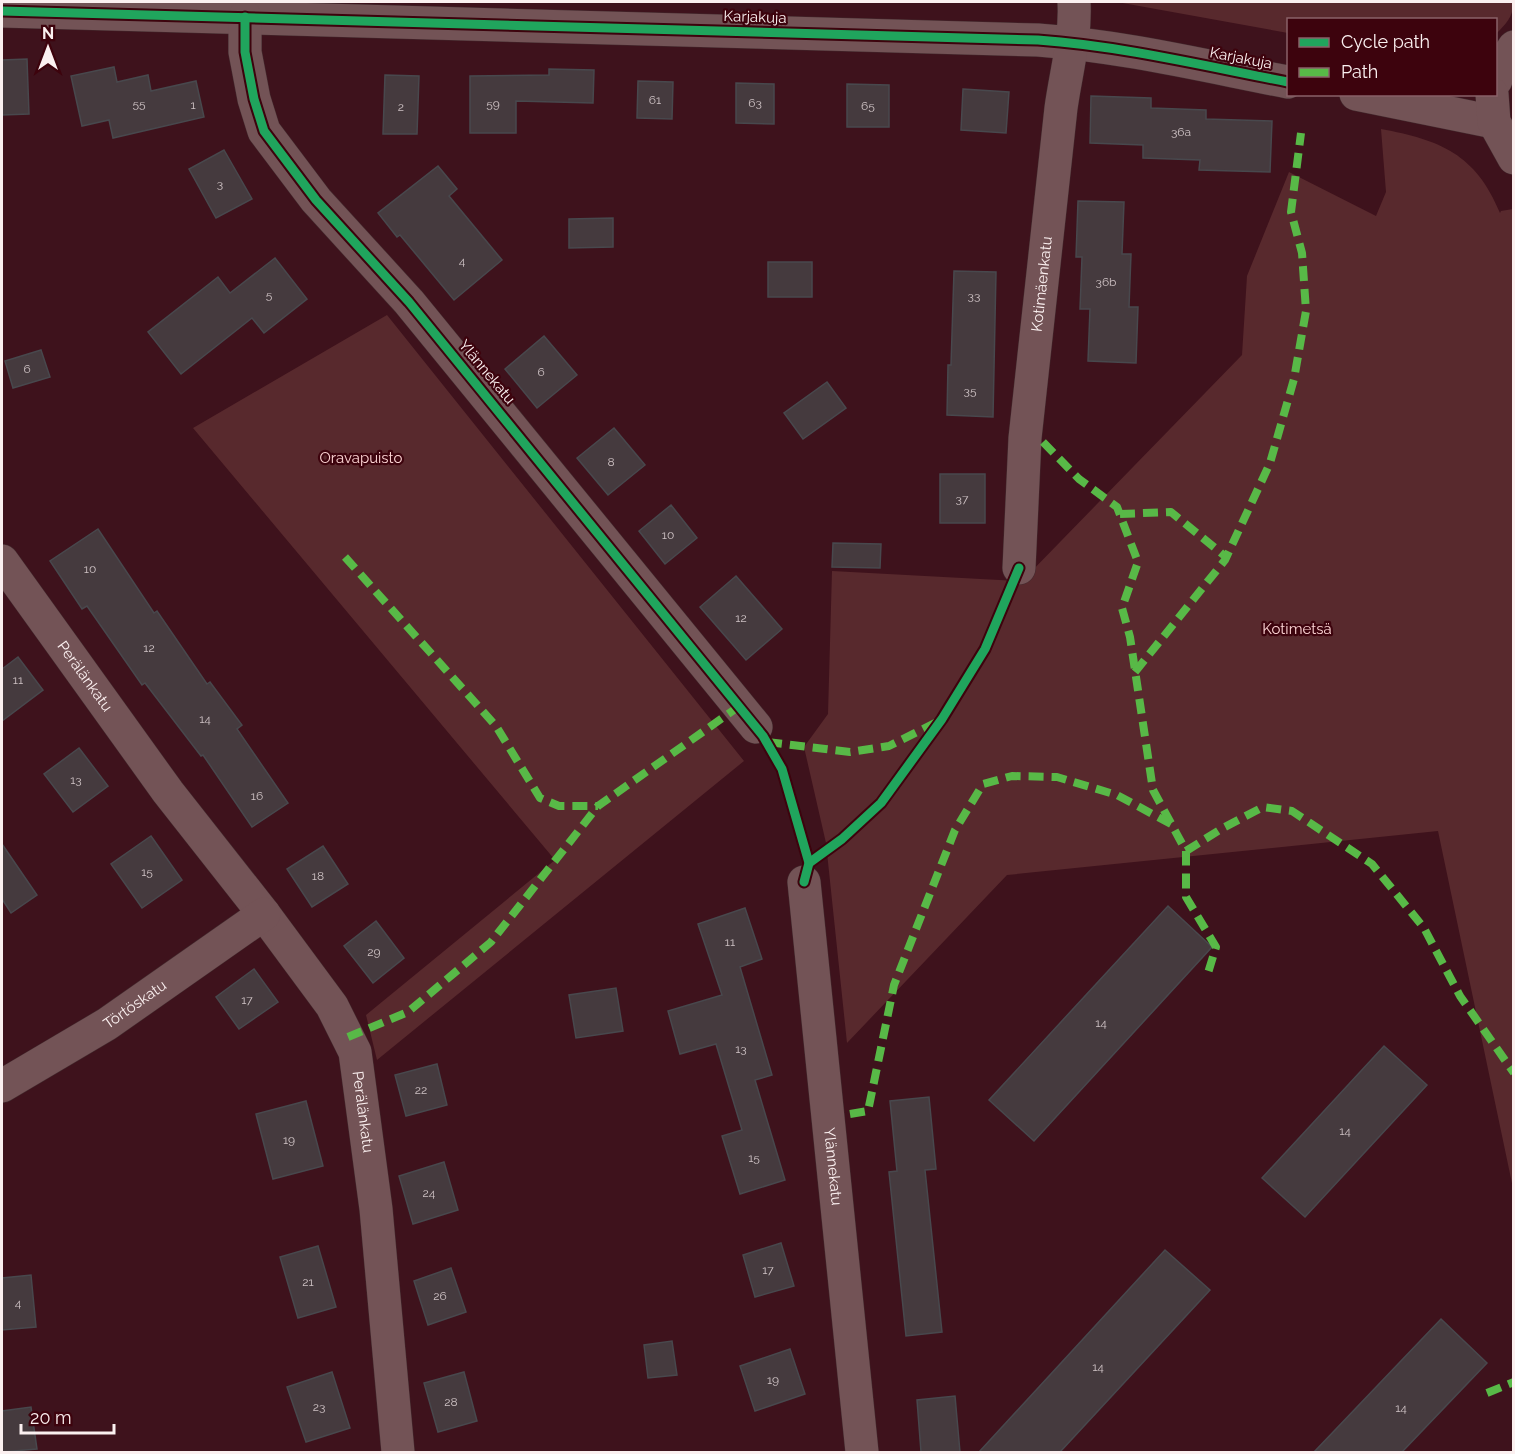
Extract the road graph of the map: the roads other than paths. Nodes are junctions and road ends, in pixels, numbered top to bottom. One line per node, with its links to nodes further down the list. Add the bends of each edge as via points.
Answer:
1 (1074, 2): 4 (street, Kotimäenkatu)
2 (2, 11): 3 (street, Karjakuja)
3 (245, 17): 4 (street, Karjakuja); 13 (street, Ylännekatu, via 247,61 264,131 316,200 417,311)
4 (1073, 42): 7 (street, Karjakuja); 12 (street, Kotimäenkatu, via 1061,108 1025,438)
5 (1514, 47): 6 (street)
6 (1497, 77)
7 (1287, 82)
8 (1366, 96): 9 (street, via 1406,104)
9 (1493, 108): 10 (street)
10 (1514, 158)
11 (2, 561): 15 (street, Perälänkatu, via 168,792)
12 (1019, 568)
13 (756, 728)
14 (804, 882): 18 (street, Ylännekatu)
15 (264, 914): 16 (street, Törtöskatu, via 107,1024); 17 (street, Perälänkatu, via 332,1006 355,1052 376,1209)
16 (2, 1086)
17 (398, 1452)
18 (862, 1452)

